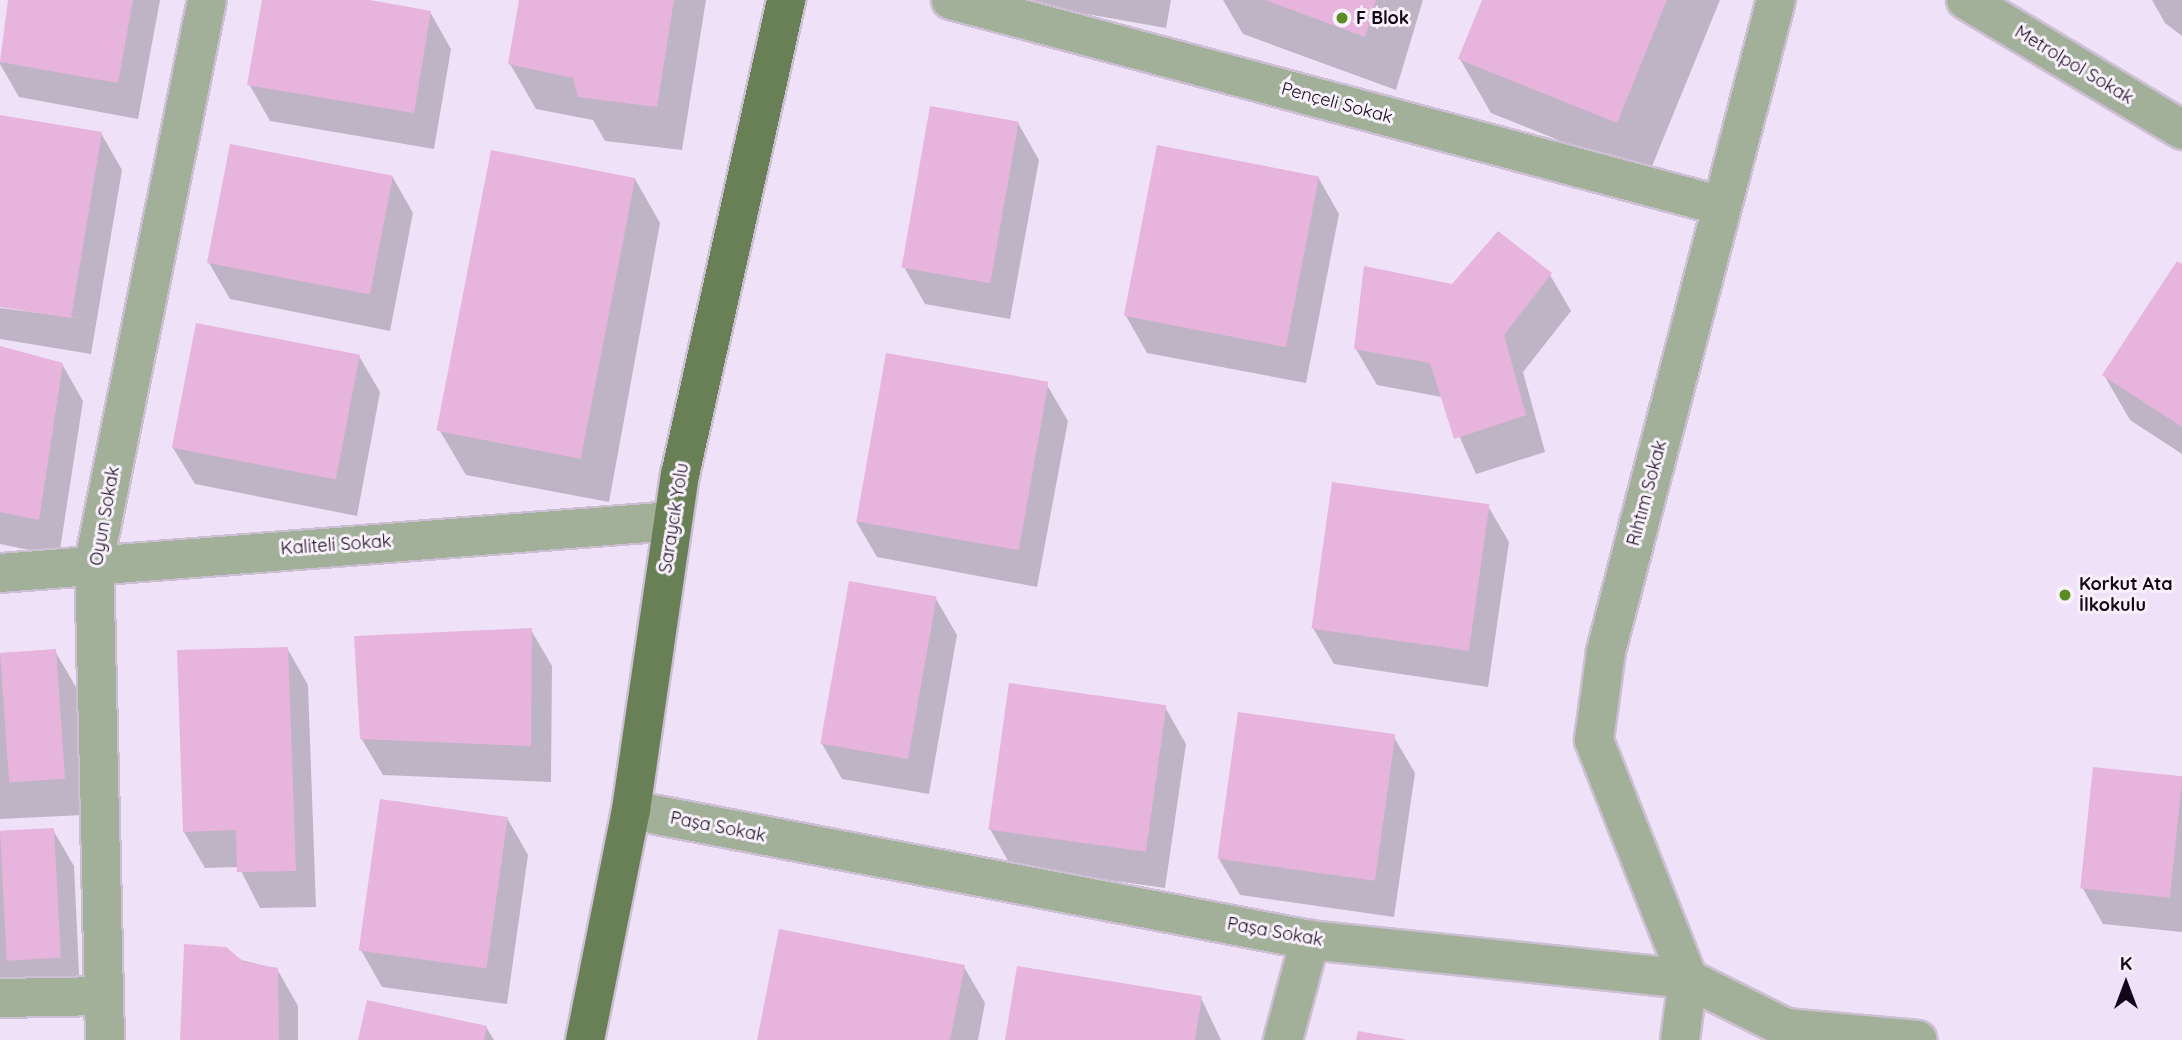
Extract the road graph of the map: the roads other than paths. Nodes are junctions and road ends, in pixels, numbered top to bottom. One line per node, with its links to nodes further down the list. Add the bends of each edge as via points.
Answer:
1 (206, 0): 9 (street, Oyun Sokak)
2 (786, 0): 8 (main road, Saraycık Yolu)
3 (951, 0): 7 (street, Pençeli Sokak)
4 (1776, 0): 7 (street, Rıhtım Sokak)
5 (1966, 0): 6 (street, Metrolpol Sokak)
6 (2182, 130)
7 (1722, 206): 13 (street, Rıhtım Sokak, via 1606,651 1594,740)
8 (672, 521): 9 (street, Kaliteli Sokak); 11 (main road, Saraycık Yolu)
9 (94, 562): 10 (street, Kaliteli Sokak); 14 (street, Oyun Sokak)
10 (0, 573)
11 (631, 810): 12 (street, Paşa Sokak); 18 (main road, Saraycık Yolu)
12 (1310, 940): 13 (street, Paşa Sokak); 19 (street)
13 (1688, 979): 16 (street, Paşa Sokak); 20 (street)
14 (104, 996): 15 (street); 17 (street, Oyun Sokak)
15 (0, 998)
16 (1786, 1034): 21 (street, Paşa Sokak)
17 (105, 1040)
18 (585, 1040)
19 (1283, 1040)
20 (1680, 1040)
21 (1917, 1040)

